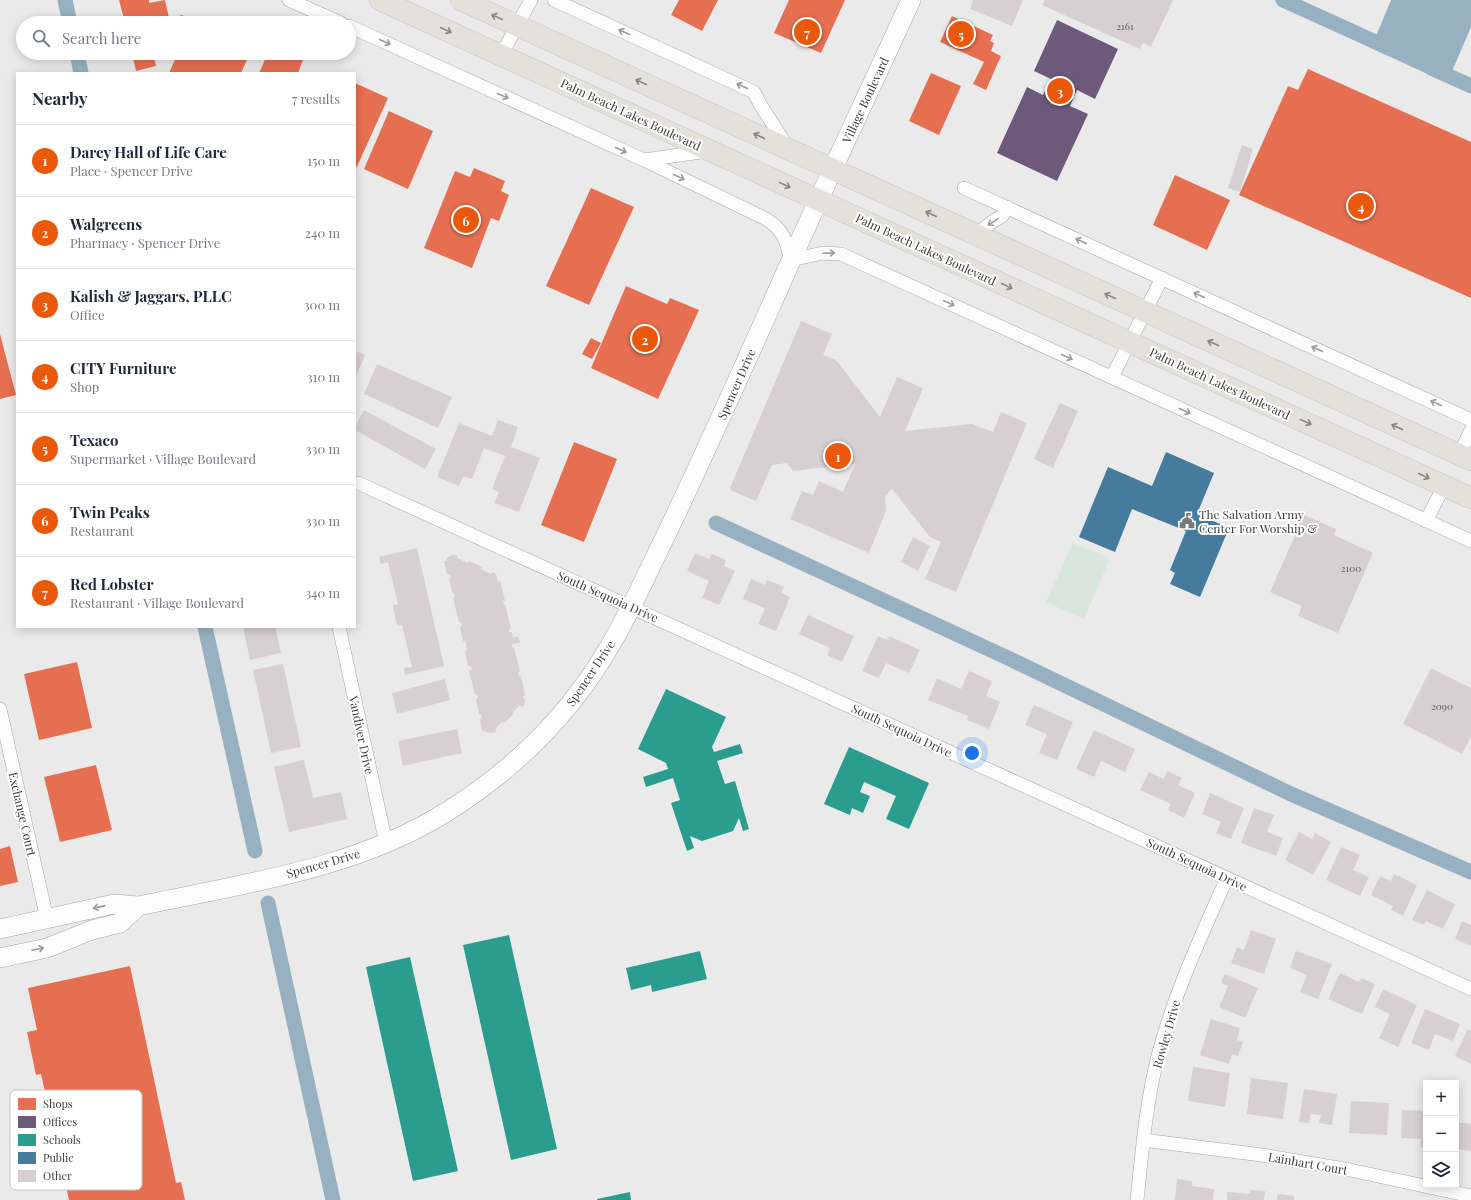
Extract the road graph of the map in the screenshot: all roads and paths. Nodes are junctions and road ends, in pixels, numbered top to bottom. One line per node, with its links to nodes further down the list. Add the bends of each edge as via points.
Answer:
1 (289, 0): 7 (street)
2 (380, 0): 10 (main road, Palm Beach Lakes Boulevard, one-way to 10)
3 (461, 0): 8 (main road, one-way to 3)
4 (531, 0): 8 (street)
5 (554, 0): 12 (street, one-way to 5, via 754,92)
6 (911, 0): 14 (street, Village Boulevard)
7 (325, 16)
8 (517, 26): 10 (street); 12 (main road, one-way to 8)
9 (356, 29): 13 (street, one-way to 13)
10 (501, 55): 11 (main road, Palm Beach Lakes Boulevard)
11 (710, 150): 13 (street); 16 (main road, Palm Beach Lakes Boulevard, one-way to 16)
12 (789, 150): 14 (main road)
13 (644, 160): 19 (street, one-way to 19, via 772,223 779,228 786,241)
14 (833, 170): 16 (street, Village Boulevard); 18 (main road, one-way to 14)
15 (964, 188): 17 (street)
16 (819, 200): 19 (street, Spencer Drive); 22 (main road, Palm Beach Lakes Boulevard, one-way to 22)
17 (1007, 208): 18 (street, one-way to 18, via 1002,216); 20 (street, one-way to 17)
18 (976, 235): 21 (main road, one-way to 18)
19 (791, 260): 23 (street, one-way to 23, via 823,253 841,254); 32 (street, Spencer Drive, via 690,487)
20 (1162, 278): 21 (street); 24 (street, one-way to 20)
21 (1145, 312): 22 (street); 26 (main road, one-way to 21)
22 (1130, 342): 23 (street); 28 (main road, Palm Beach Lakes Boulevard, one-way to 28)
23 (1112, 377): 30 (street, one-way to 30)
24 (1471, 420)
25 (1471, 430): 26 (street)
26 (1465, 458)
27 (356, 483): 32 (street, South Sequoia Drive)
28 (1444, 486): 29 (main road, Palm Beach Lakes Boulevard); 30 (street)
29 (1471, 498)
30 (1426, 521): 31 (street)
31 (1471, 541)
32 (631, 606): 35 (street, Spencer Drive, via 588,681 540,739 483,788 446,813); 36 (street, South Sequoia Drive)
33 (339, 628): 35 (street, Vandiver Drive)
34 (0, 709): 38 (street, Exchange Court)
35 (386, 843): 37 (street, Spencer Drive, via 300,871)
36 (1227, 878): 41 (street, South Sequoia Drive); 42 (street, Rowley Drive, via 1170,1014 1148,1100)
37 (138, 906): 38 (street, Spencer Drive, one-way to 38, via 114,904); 40 (street, one-way to 37, via 46,948 92,930 120,923)
38 (47, 919): 39 (street, Spencer Drive)
39 (0, 929)
40 (0, 958)
41 (1471, 989)
42 (1143, 1140): 43 (street, Lainhart Court, via 1342,1168); 44 (street, Rowley Drive)
43 (1471, 1196)
44 (1137, 1200)

